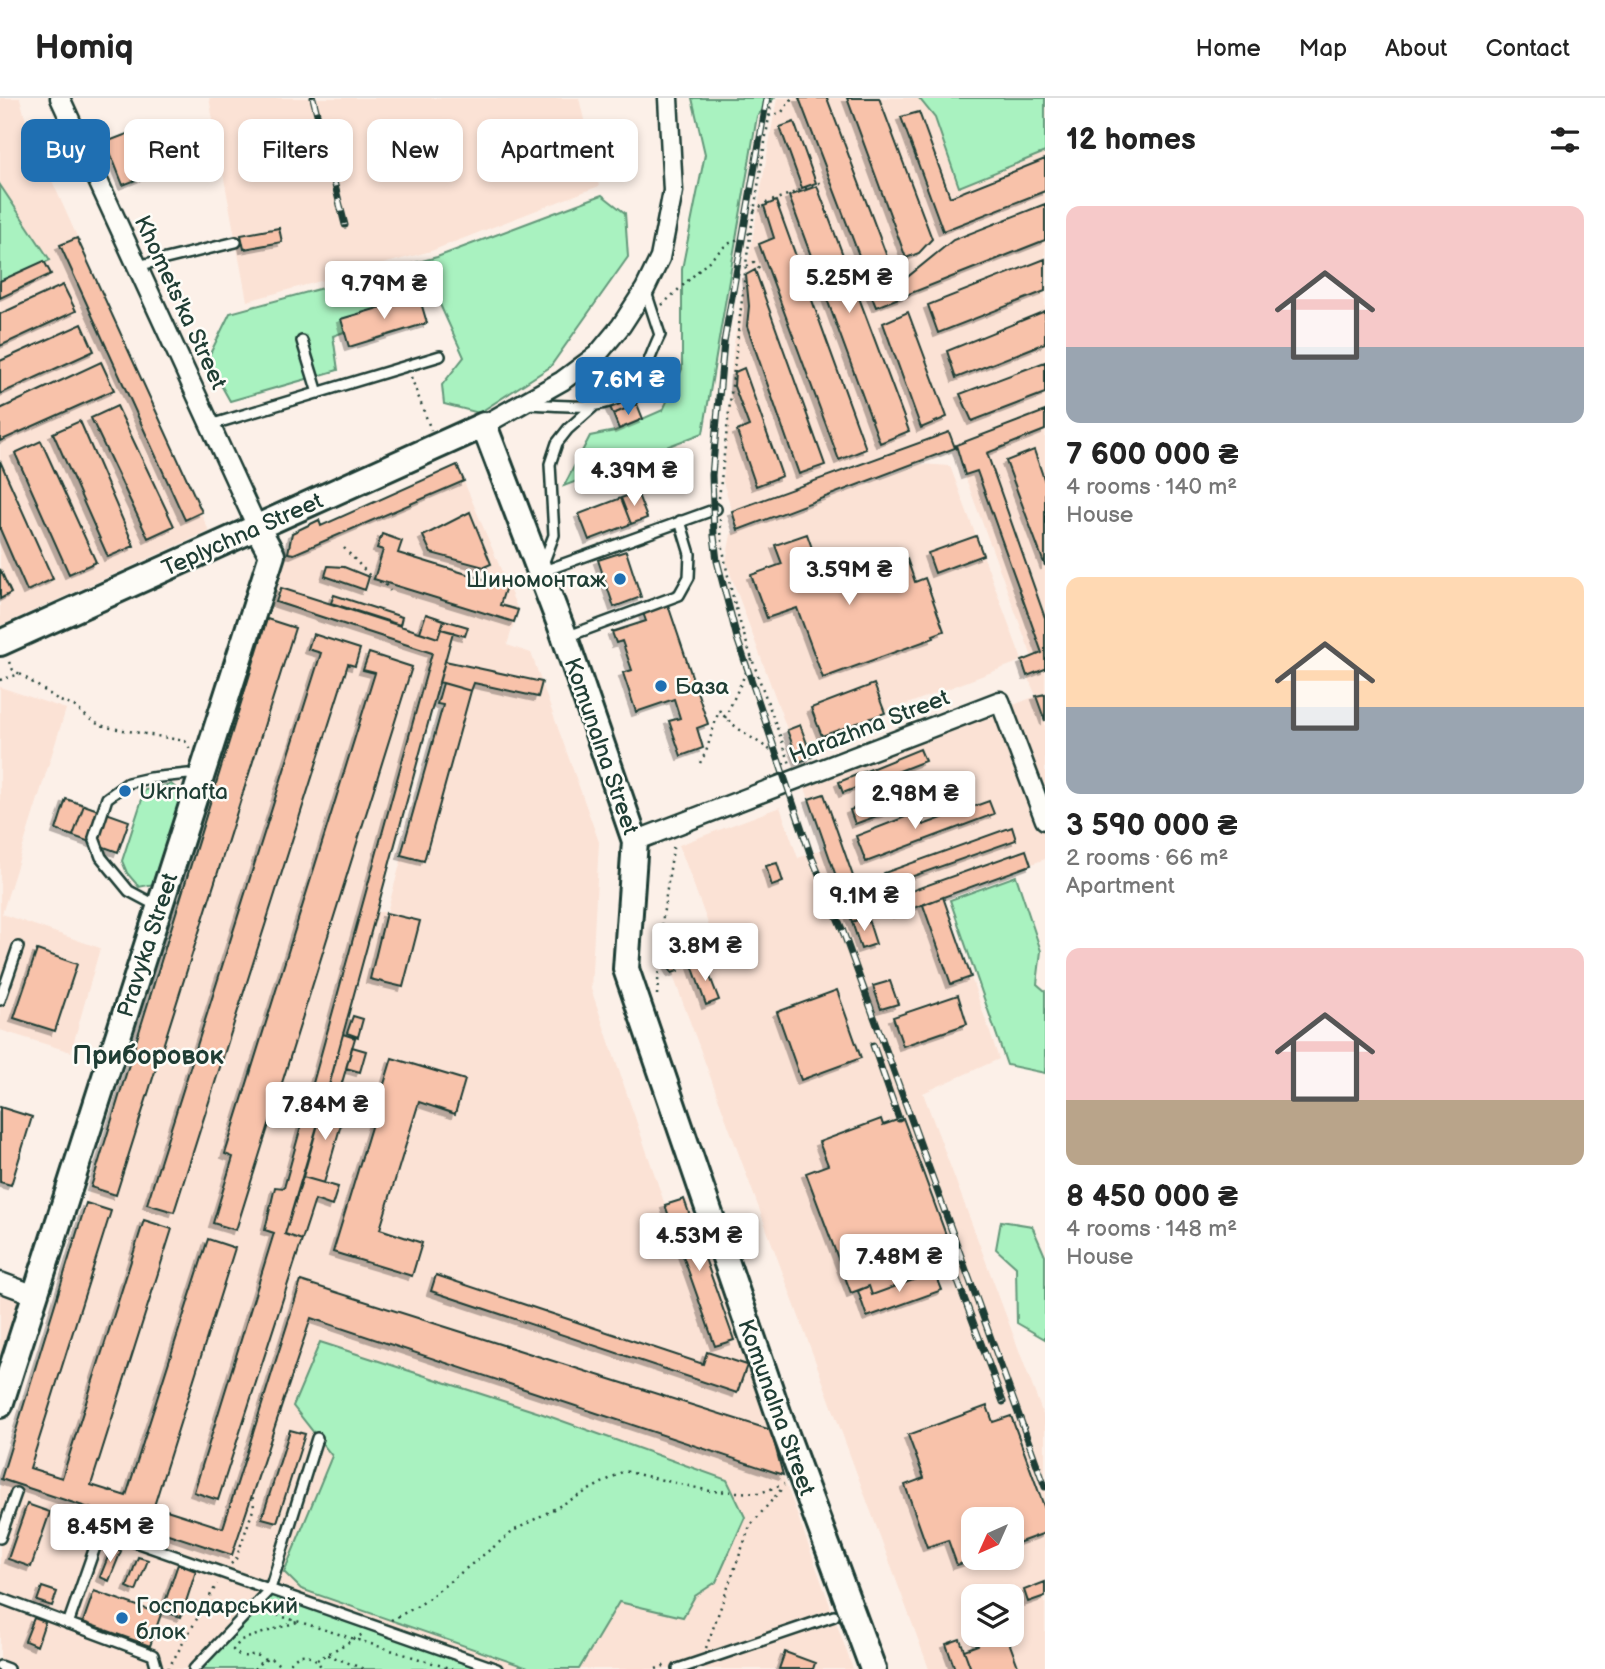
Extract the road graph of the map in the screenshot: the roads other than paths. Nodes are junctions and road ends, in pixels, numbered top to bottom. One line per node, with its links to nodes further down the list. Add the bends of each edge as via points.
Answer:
1 (60, 98): 4 (street, Khomets'ka Street)
2 (668, 98): 5 (street, via 673,191 660,258)
3 (236, 242): 4 (lane)
4 (137, 266): 11 (street, Khomets'ka Street)
5 (645, 289): 9 (street, via 597,355); 10 (lane, via 660,335 637,383 619,398)
6 (302, 341): 8 (lane)
7 (440, 356): 8 (lane)
8 (318, 393): 11 (lane)
9 (524, 404): 10 (lane); 12 (street)
10 (593, 407): 16 (lane, via 557,443 550,464 554,535)
11 (210, 425): 15 (street, Khomets'ka Street)
12 (484, 425): 15 (street, Teplychna Street); 16 (street, Komunalna Street)
13 (718, 511): 14 (lane)
14 (680, 521): 16 (lane); 17 (lane, via 690,554 689,577 679,594)
15 (257, 527): 18 (street, Teplychna Street); 19 (street, Pravyka Street, via 272,555)
16 (540, 572): 17 (street, Komunalna Street)
17 (565, 637): 21 (street, Komunalna Street)
18 (4, 652)
19 (200, 779): 22 (street, Pravyka Street); 22 (lane, via 188,774 128,783 107,798 94,838 101,857 129,891)
20 (1045, 820): 21 (street, Harazhna Street, via 1000,701)
21 (635, 841): 41 (street, Komunalna Street, via 626,969 780,1420)
22 (159, 907): 26 (street, Pravyka Street)
23 (18, 947): 24 (lane)
24 (0, 1000)
25 (0, 1282): 26 (street)
26 (35, 1294): 27 (street, Pravyka Street)
27 (0, 1405)
28 (317, 1438): 31 (lane)
29 (16, 1493): 30 (lane)
30 (0, 1538)
31 (270, 1589): 34 (lane, via 101,1530); 39 (lane); 40 (lane)
32 (0, 1598): 34 (lane)
33 (834, 1616): 35 (lane)
34 (68, 1624): 38 (lane, via 153,1655)
35 (679, 1665)
36 (0, 1666): 37 (lane)
37 (8, 1669)
38 (156, 1669)
39 (194, 1669)
40 (496, 1669)
41 (873, 1669)

